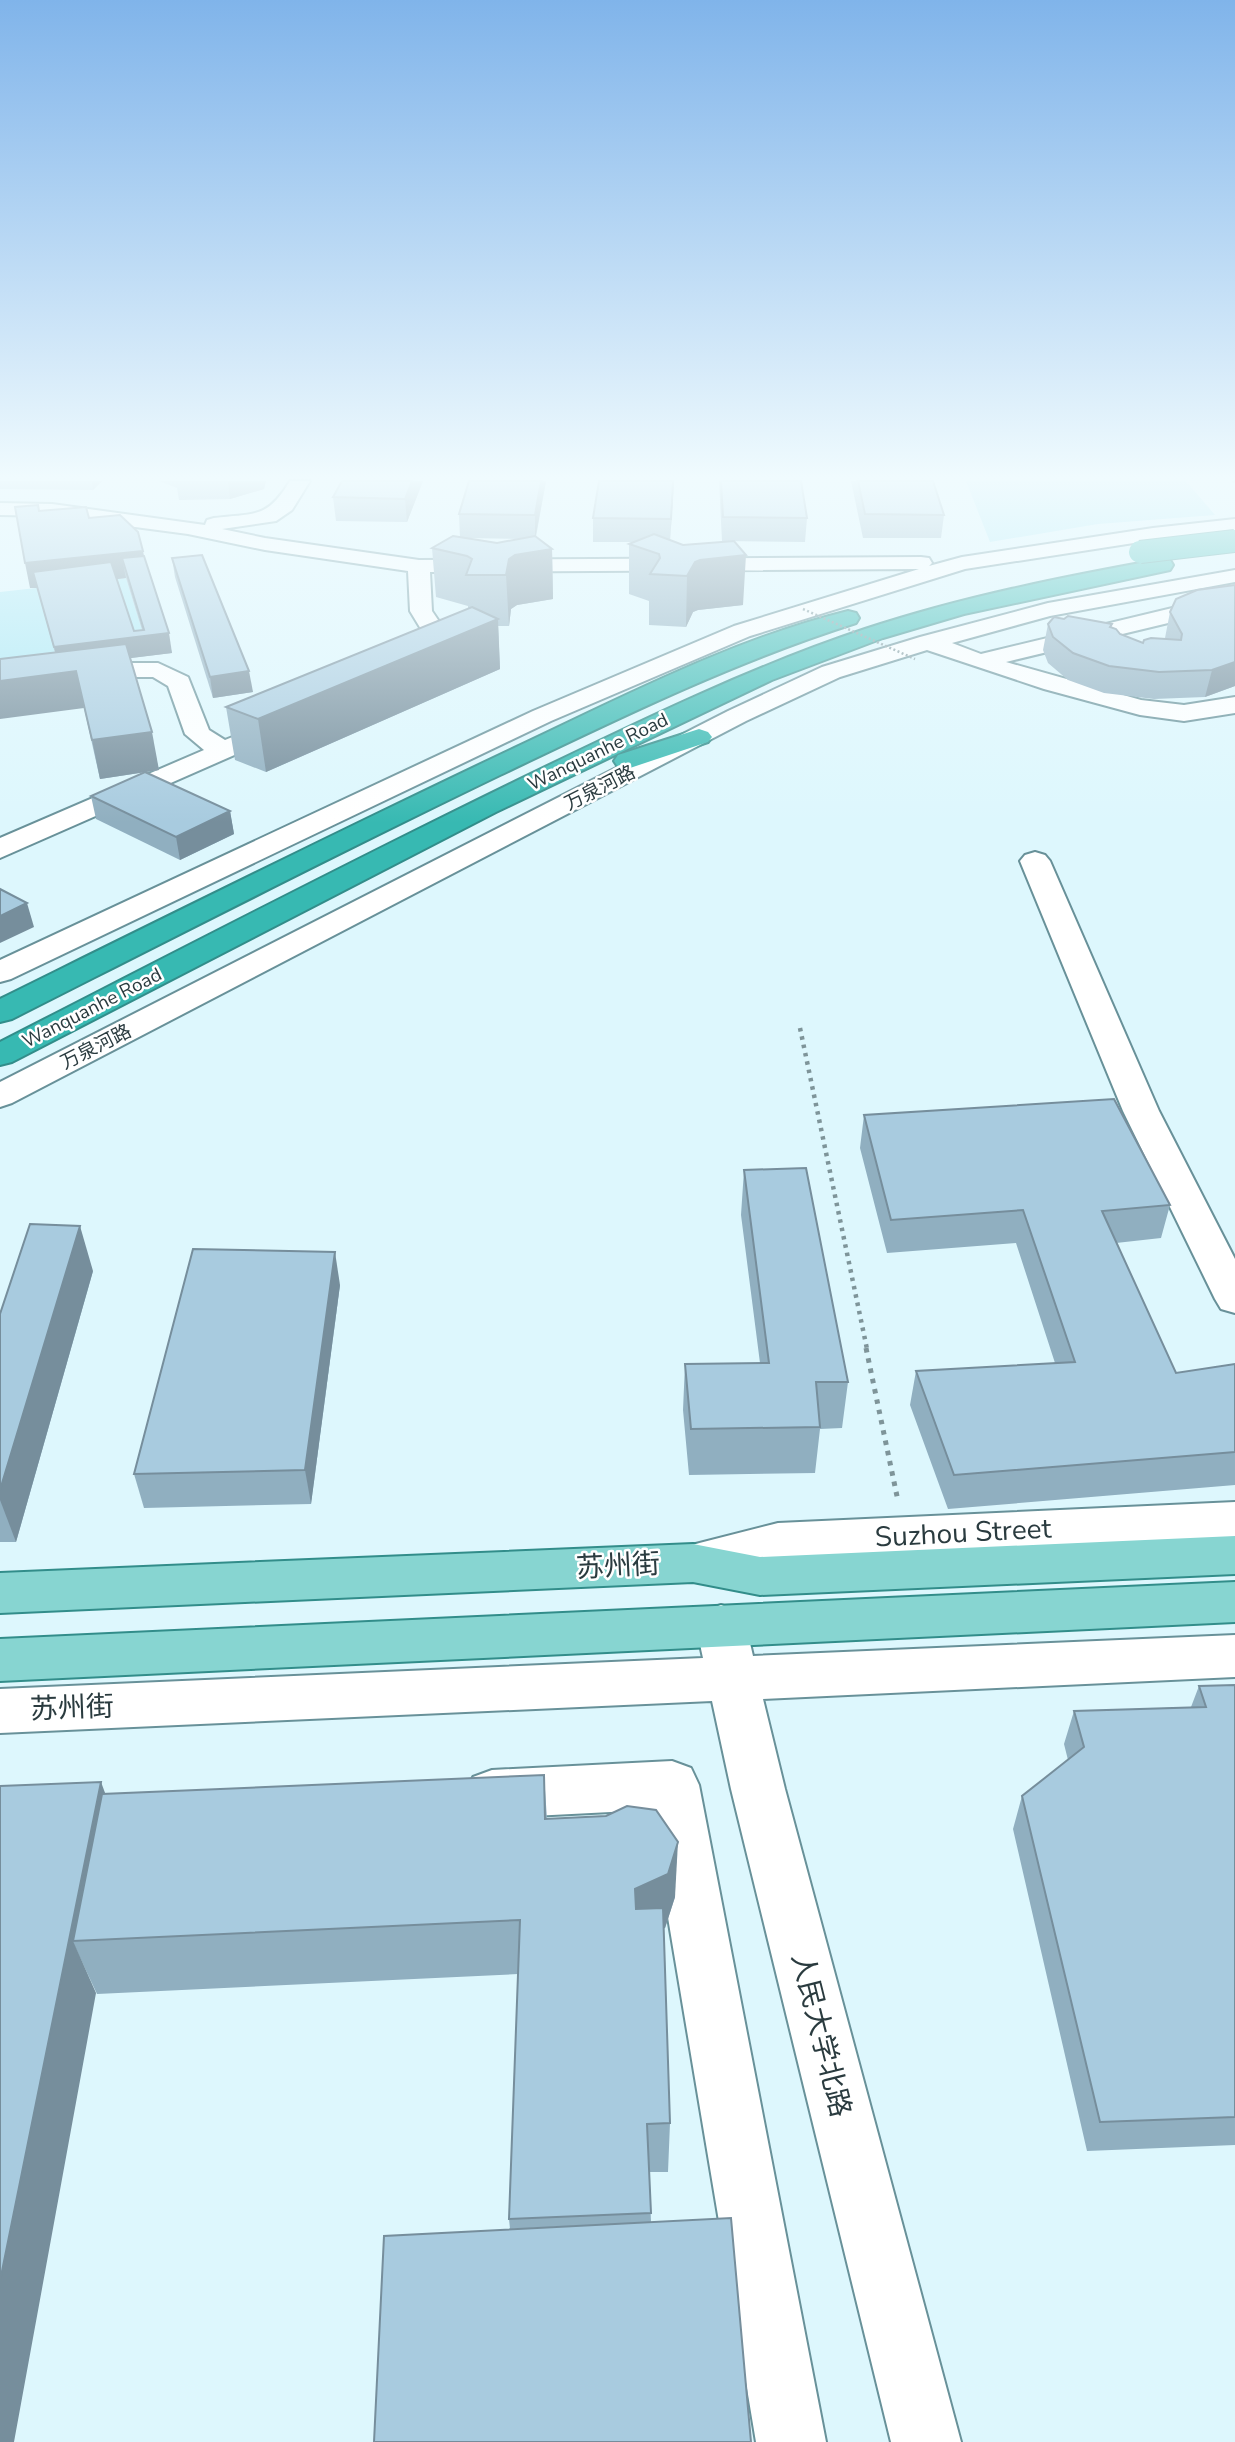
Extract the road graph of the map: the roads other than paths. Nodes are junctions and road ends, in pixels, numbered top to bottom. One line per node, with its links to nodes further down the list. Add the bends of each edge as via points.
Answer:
1 (420, 595): 9 (street, via 421,611 439,639 431,656)
2 (857, 595): 11 (street, via 742,631)
3 (927, 595): 17 (highway, Wanquanhe Road, via 794,634 689,676)
4 (1012, 595): 16 (highway, Wanquanhe Road, via 837,646 727,690)
5 (1117, 595): 7 (street, 万泉河路, via 1048,610)
6 (1235, 605): 8 (street, via 1214,605)
7 (922, 650): 8 (street); 14 (street, 万泉河路, via 831,672)
8 (978, 661): 12 (street, via 1140,707 1184,713)
9 (394, 673)
10 (0, 685): 15 (street, via 158,670 179,682 198,734)
11 (587, 696): 17 (highway); 20 (street)
12 (1235, 705)
13 (298, 718): 15 (street)
14 (699, 737): 16 (highway); 23 (street, 万泉河路)
15 (225, 752): 18 (street)
16 (485, 807): 22 (highway, Wanquanhe Road)
17 (366, 828): 21 (highway, Wanquanhe Road)
18 (0, 849)
19 (1035, 862): 24 (street, via 1141,1111)
20 (0, 972)
21 (0, 1012)
22 (0, 1055)
23 (0, 1096)
24 (1235, 1299)
25 (1235, 1520): 27 (street, Suzhou Street, via 778,1542)
26 (1235, 1555): 27 (main road, 苏州街, via 760,1576)
27 (693, 1563): 28 (main road, 苏州街)
28 (0, 1594)
29 (1235, 1602): 30 (main road, 苏州街)
30 (727, 1653): 31 (street, 苏州街); 32 (main road, 苏州街); 33 (street, 苏州街); 36 (street, 人民大学北路)
31 (1235, 1657)
32 (0, 1660)
33 (0, 1712)
34 (439, 1796): 35 (street, via 672,1785)
35 (791, 2442)
36 (926, 2442)

